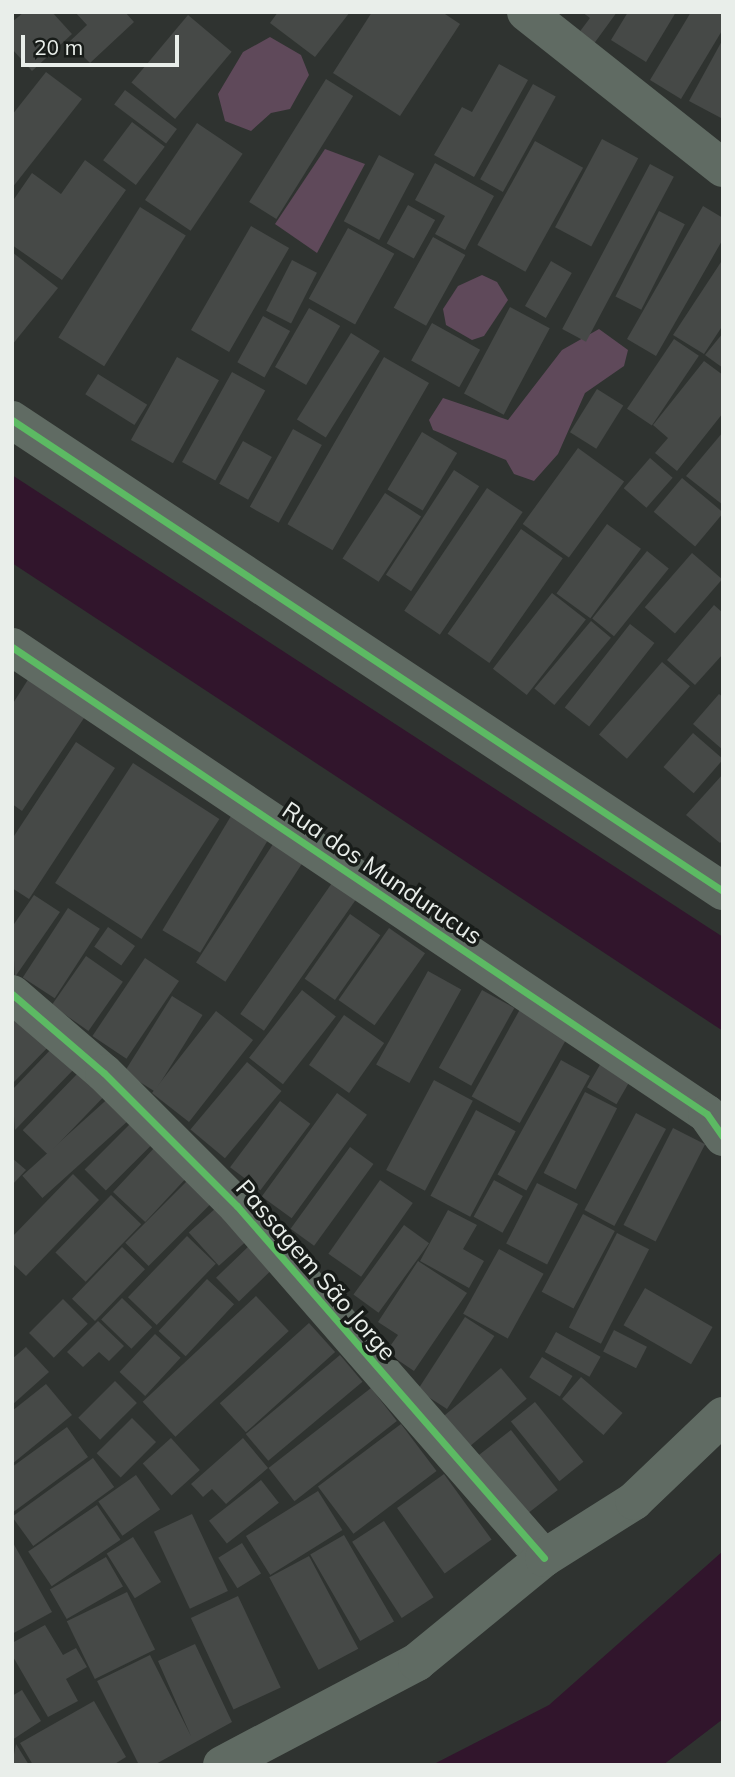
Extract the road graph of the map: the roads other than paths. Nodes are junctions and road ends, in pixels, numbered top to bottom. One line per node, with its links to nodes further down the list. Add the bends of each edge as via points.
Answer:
1 (526, 12): 2 (street)
2 (723, 168)
3 (12, 420): 5 (street)
4 (12, 647): 7 (street, Rua dos Mundurucus, via 707,1115)
5 (723, 891)
6 (12, 994): 9 (street, Passagem São Jorge, via 104,1073 237,1206)
7 (723, 1137)
8 (723, 1416): 9 (street, via 634,1501)
9 (544, 1558): 10 (street, via 417,1662)
10 (222, 1765)

